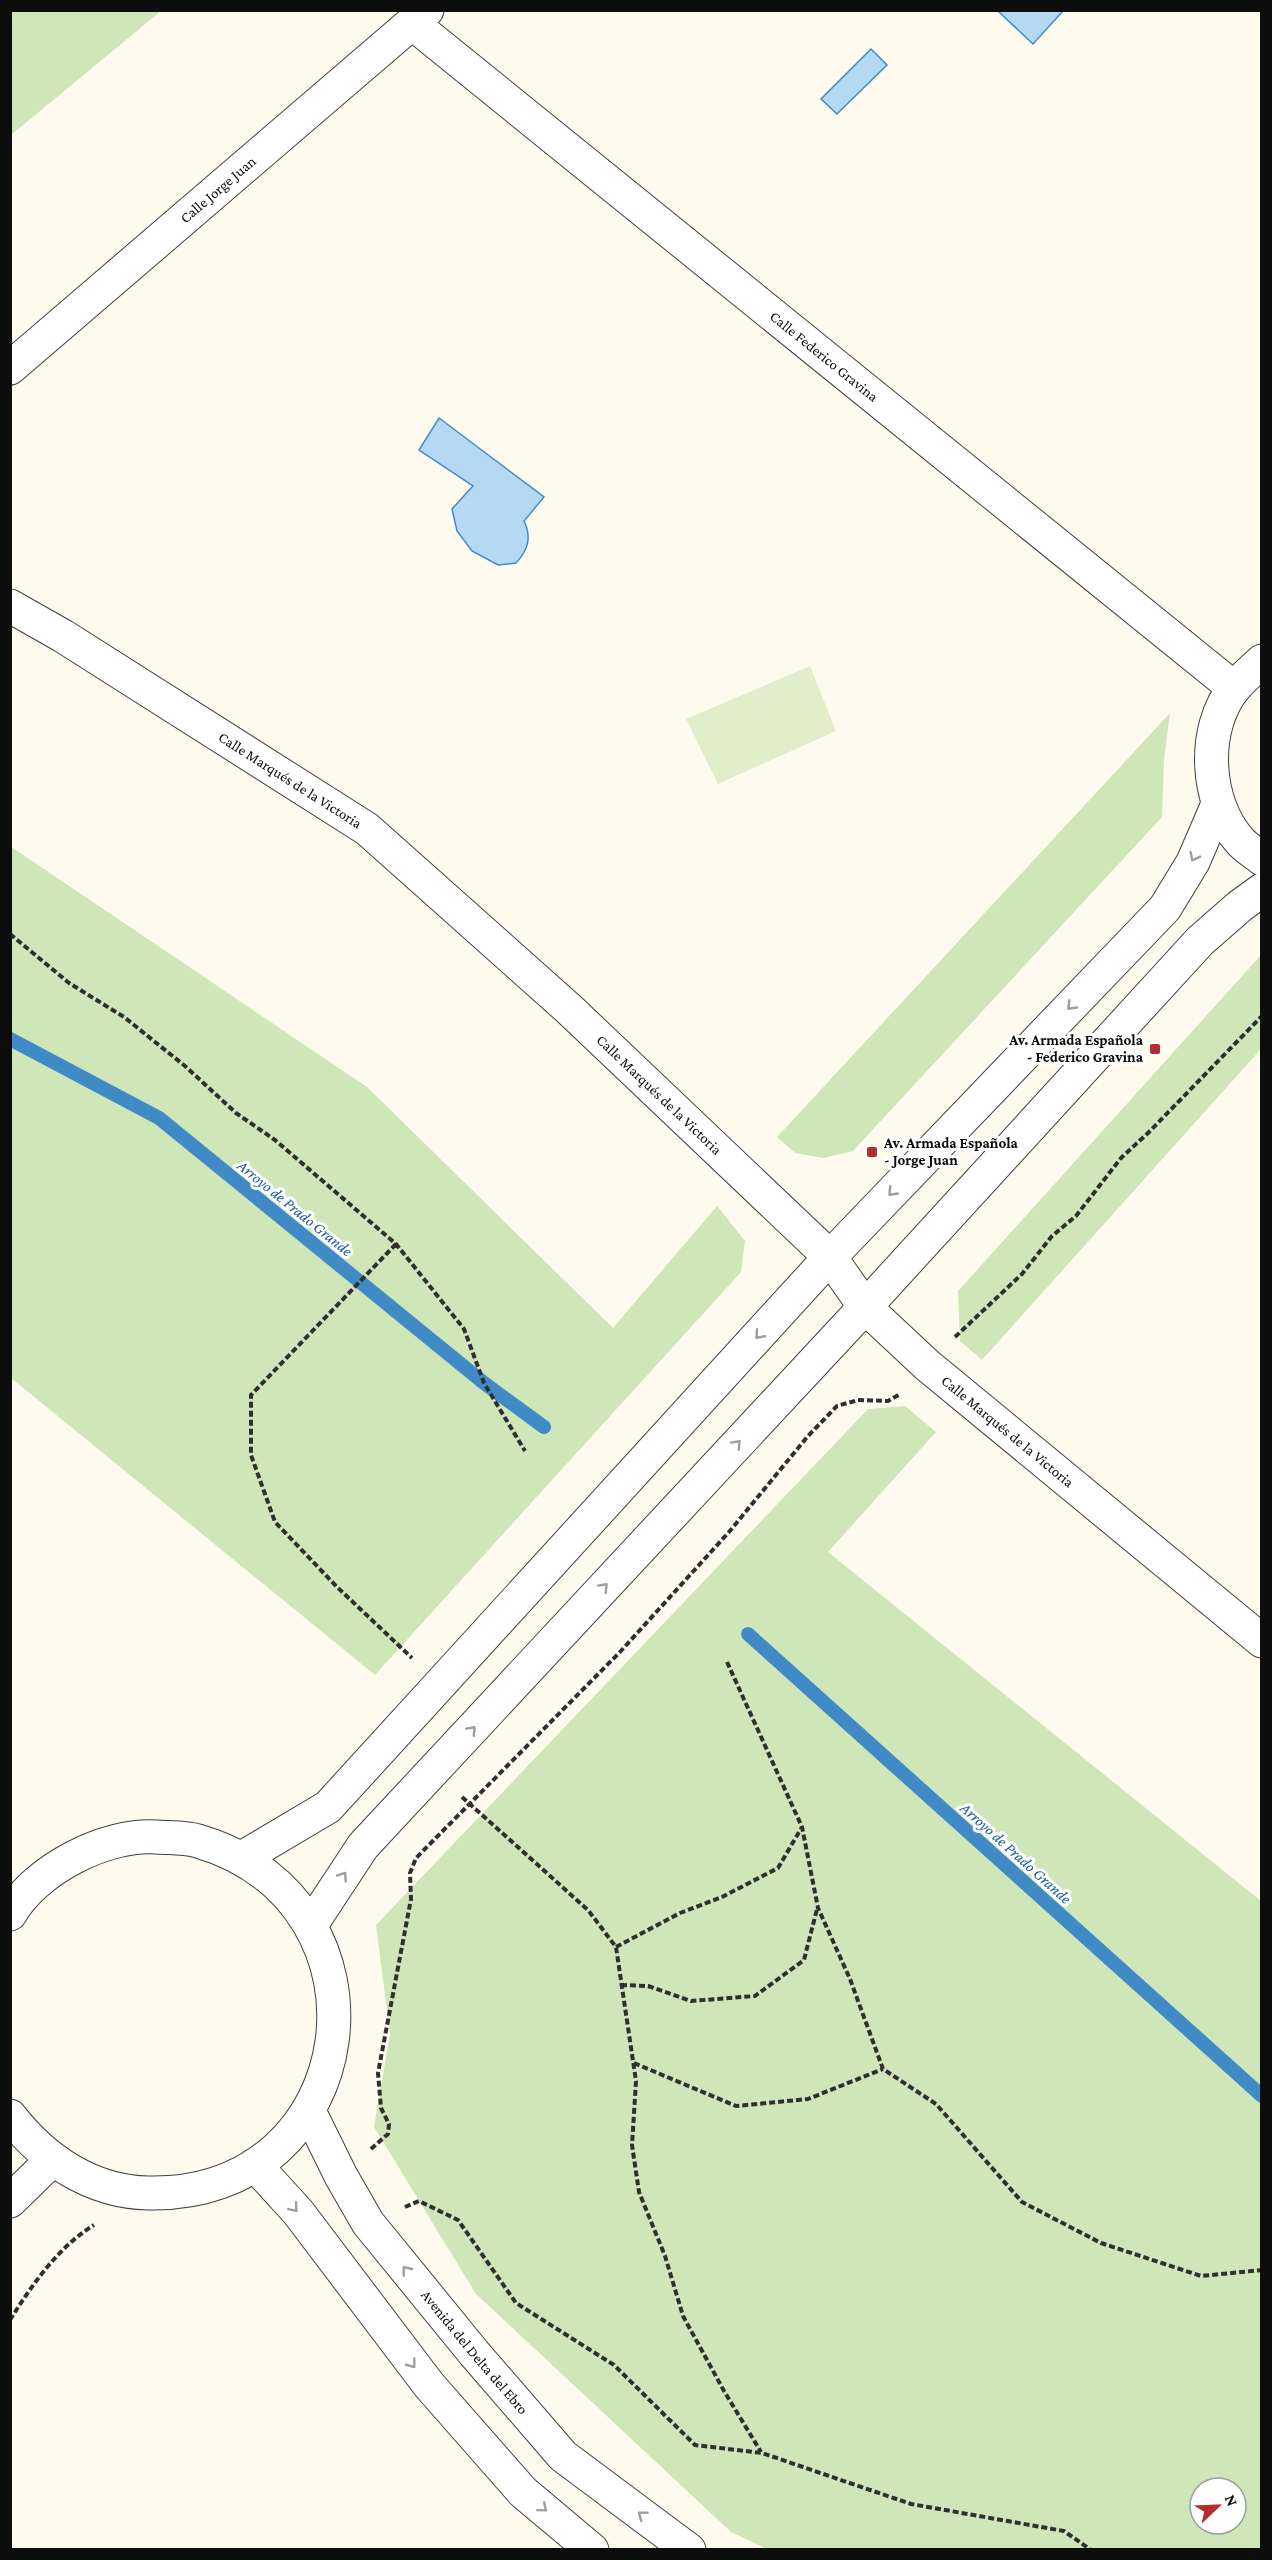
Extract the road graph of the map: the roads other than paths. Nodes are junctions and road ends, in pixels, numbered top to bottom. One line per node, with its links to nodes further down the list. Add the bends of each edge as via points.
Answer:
1 (420, 17): 2 (street, Calle Jorge Juan); 5 (street, Calle Federico Gravina)
2 (10, 368)
3 (10, 606): 9 (street, Calle Marqués de la Victoria, via 367,829 569,1010)
4 (1262, 661): 5 (street)
5 (1234, 688): 6 (street, via 1215,724 1210,764)
6 (1218, 804): 7 (street, via 1240,840); 9 (street, one-way to 9, via 1166,908)
7 (1262, 859)
8 (1262, 890): 10 (street, via 1200,940)
9 (830, 1257): 10 (street, Calle Marqués de la Victoria); 12 (street, one-way to 12, via 328,1807)
10 (866, 1307): 11 (street, Calle Marqués de la Victoria, via 927,1365); 14 (street, one-way to 10, via 363,1846)
11 (1262, 1641)
12 (242, 1858): 13 (street, via 196,1840 146,1836 97,1846 53,1869); 14 (street, via 281,1887)
13 (12, 1906)
14 (311, 1925): 15 (street, via 330,1970 335,2018 328,2066)
15 (309, 2111): 18 (street, via 275,2150); 21 (street, Avenida del Delta del Ebro, one-way to 15, via 563,2456 368,2223)
16 (10, 2116): 17 (street)
17 (52, 2160): 18 (street, via 90,2181 132,2193 175,2194 217,2184); 19 (street)
18 (255, 2165): 20 (street, one-way to 20, via 298,2212 429,2385 523,2492)
19 (10, 2201)
20 (591, 2550)
21 (689, 2550)

